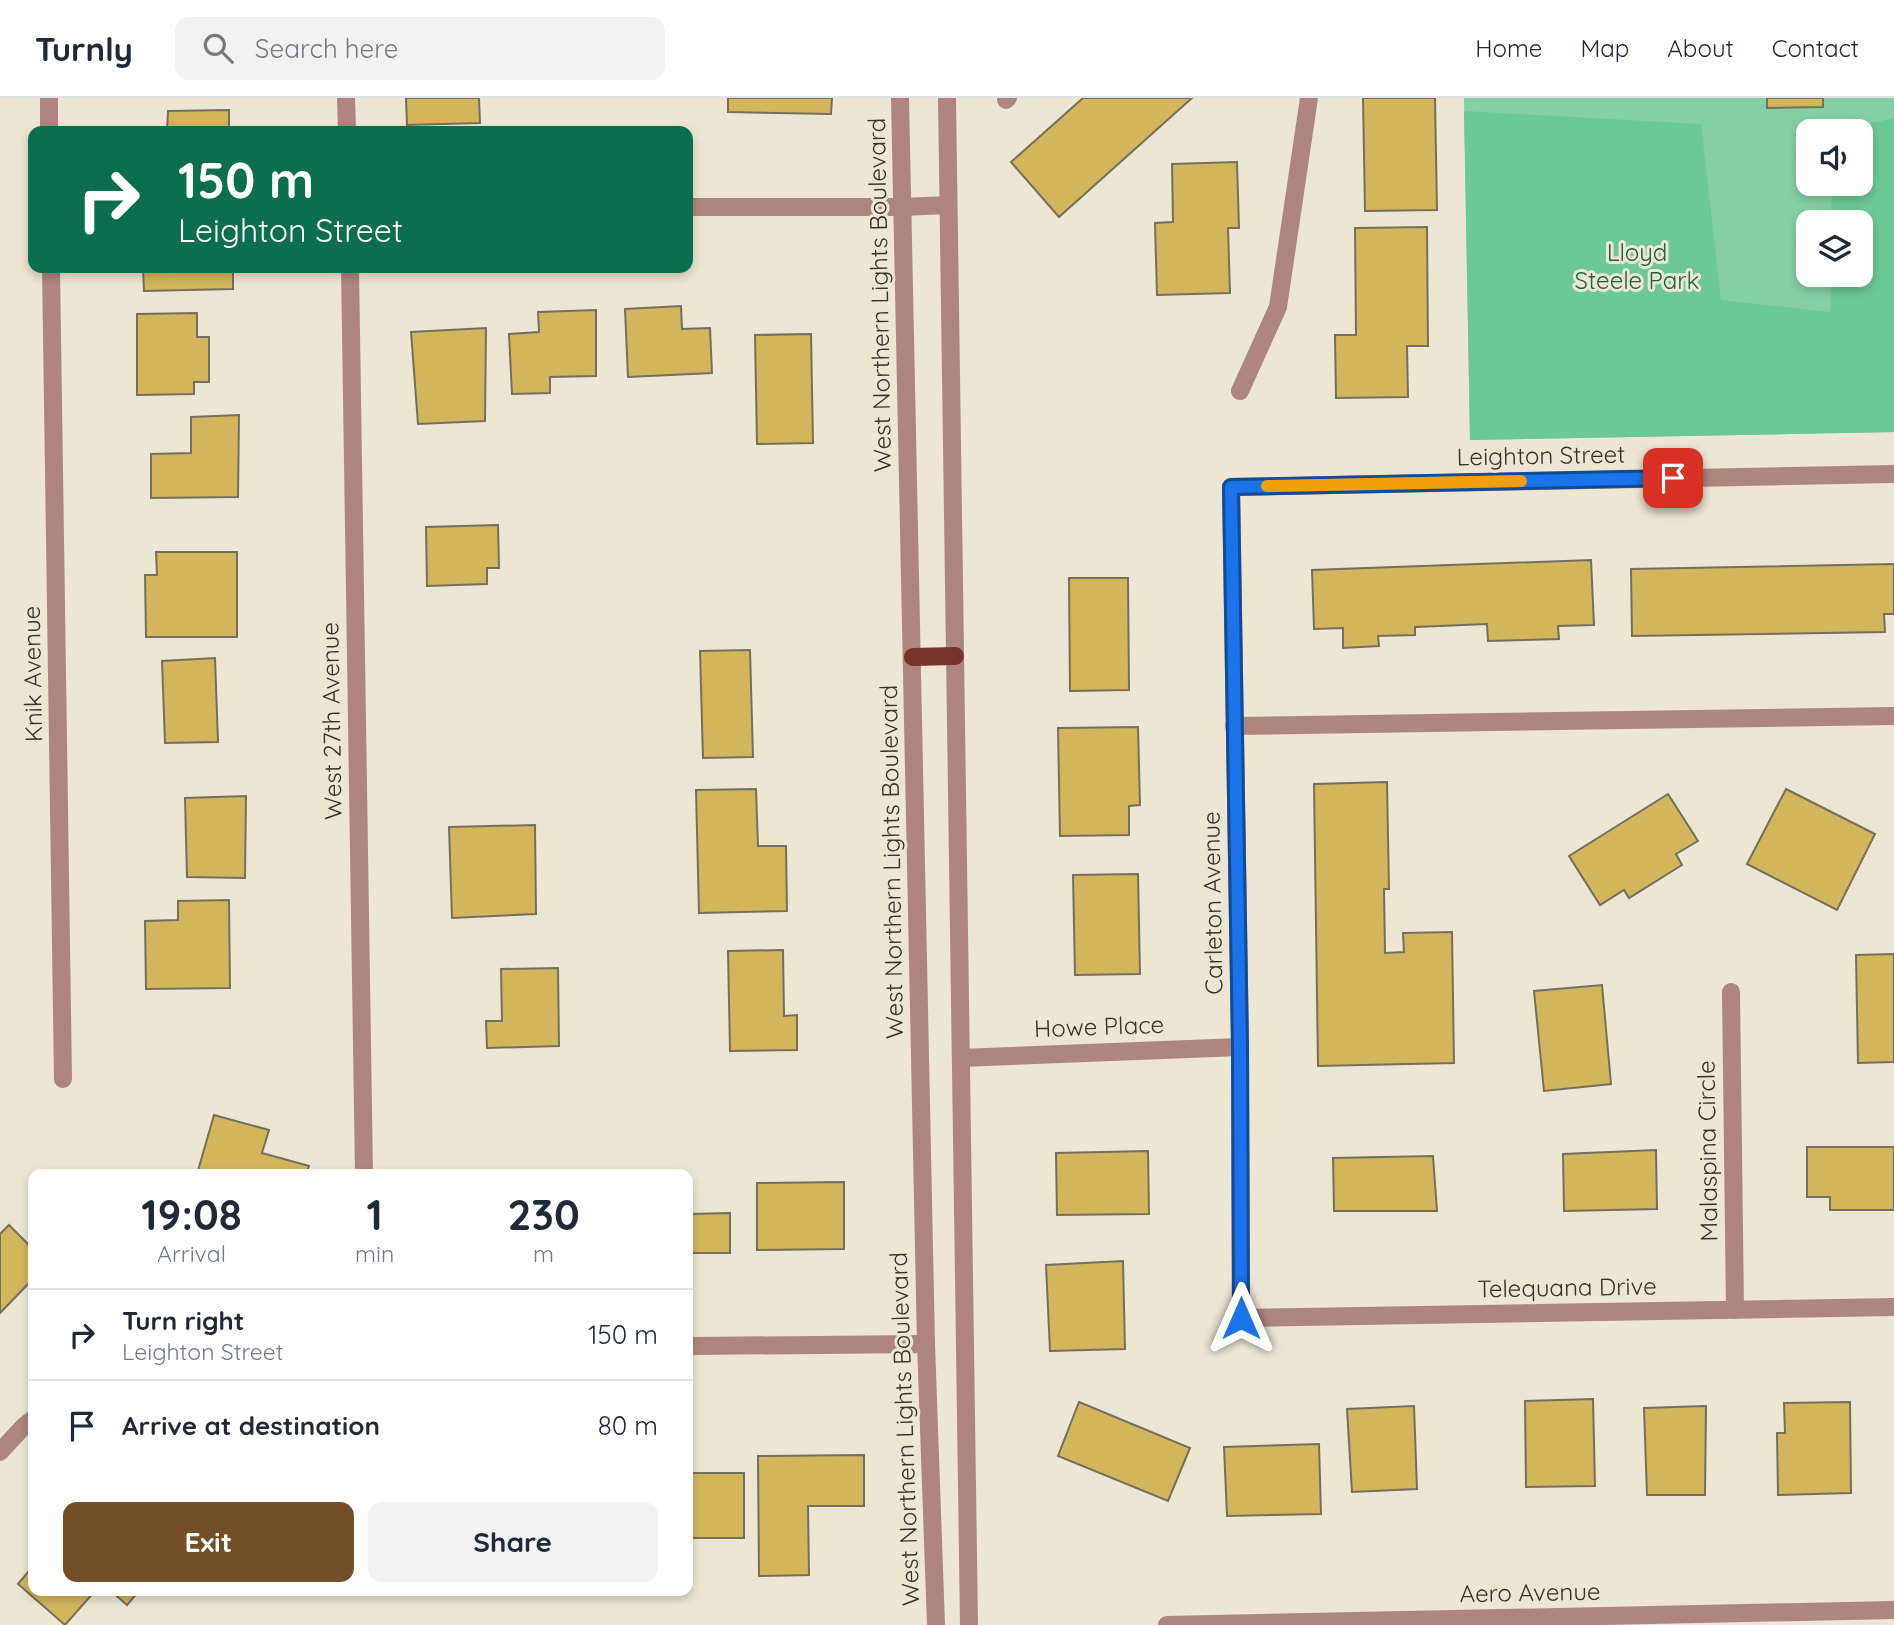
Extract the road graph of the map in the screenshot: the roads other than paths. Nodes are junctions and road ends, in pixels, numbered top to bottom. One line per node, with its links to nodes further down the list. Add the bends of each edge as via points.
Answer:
1 (49, 98): 6 (street)
2 (346, 98): 7 (street)
3 (900, 98): 9 (street, West Northern Lights Boulevard)
4 (947, 98): 8 (street)
5 (1309, 98): 13 (street, via 1278,307)
6 (49, 126)
7 (347, 126)
8 (948, 205): 9 (street); 16 (street)
9 (902, 206): 10 (street); 17 (street, West Northern Lights Boulevard)
10 (693, 207)
11 (51, 273): 23 (street, Knik Avenue)
12 (350, 273): 24 (street, West 27th Avenue)
13 (1240, 391)
14 (1894, 474): 15 (street, Leighton Street)
15 (1231, 487): 19 (street, Carleton Avenue)
16 (955, 656): 17 (main road); 22 (street)
17 (913, 657): 28 (street, West Northern Lights Boulevard)
18 (1894, 716): 19 (street)
19 (1234, 726): 21 (street, Carleton Avenue)
20 (1731, 992): 26 (street, Malaspina Circle)
21 (1240, 1046): 22 (street, Howe Place); 27 (street, Carleton Avenue)
22 (961, 1058): 35 (street)
23 (63, 1079)
24 (364, 1169)
25 (1894, 1307): 26 (street, Telequana Drive)
26 (1735, 1310): 27 (street, Telequana Drive)
27 (1241, 1318)
28 (926, 1344): 29 (street); 34 (street, West Northern Lights Boulevard)
29 (693, 1346)
30 (28, 1423): 31 (street)
31 (0, 1451)
32 (1894, 1610): 33 (street, Aero Avenue)
33 (1570, 1621): 36 (street, Aero Avenue)
34 (936, 1625)
35 (969, 1625)
36 (1167, 1625)

